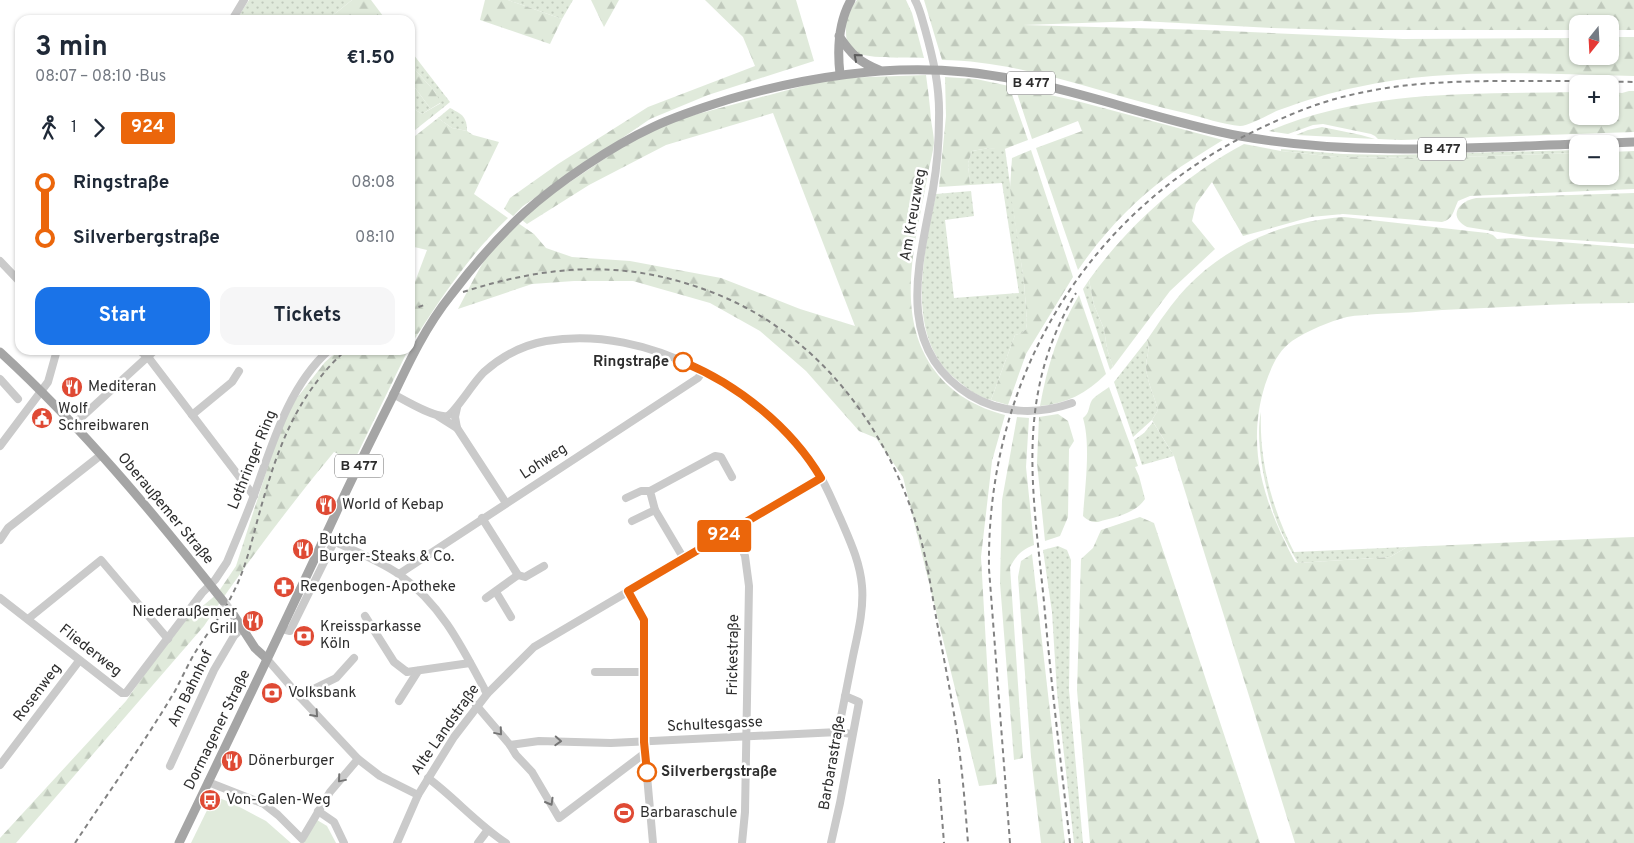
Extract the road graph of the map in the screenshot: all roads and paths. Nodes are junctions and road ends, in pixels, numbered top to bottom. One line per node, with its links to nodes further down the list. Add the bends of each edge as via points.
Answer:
1 (244, 0): 4 (street)
2 (851, 0): 5 (main road)
3 (915, 0): 26 (street, Am Kreuzweg, via 929,43 940,119 936,173 917,283 917,310 926,347 953,383 991,405 1021,411 1052,409)
4 (235, 15)
5 (838, 36): 6 (main road, one-way to 5, via 855,57); 7 (main road)
6 (882, 71): 7 (main road, B 477); 10 (main road, B 477, via 928,70 990,75 1210,130 1306,145 1387,150)
7 (840, 74): 13 (main road, Dormagener Straße / B 477, via 774,86 697,109 653,127 590,164 526,211 502,235 448,298)
8 (1634, 142): 9 (main road)
9 (1619, 143)
10 (1569, 144)
11 (0, 261): 12 (street)
12 (15, 277)
13 (415, 351)
14 (0, 352): 23 (main road, Oberaußemer Straße)
15 (56, 355): 23 (street)
16 (145, 355): 19 (street)
17 (323, 355): 37 (street, Lothringer Ring, via 292,400)
18 (413, 355): 24 (main road, Dormagener Straße / B 477)
19 (148, 357): 28 (street); 30 (street)
20 (239, 371): 28 (street, via 232,382)
21 (703, 371): 27 (street, via 670,356 633,345 581,339 548,341 525,347 490,367); 35 (street, via 736,391 776,424); 39 (street, Lohweg, via 698,378)
22 (0, 379): 25 (street)
23 (42, 391): 30 (main road, Oberaußemer Straße); 32 (street)
24 (394, 394): 29 (street); 44 (main road, Dormagener Straße / B 477)
25 (18, 399)
26 (1072, 403)
27 (457, 407): 29 (street, via 448,416); 31 (street)
28 (192, 415): 37 (street)
29 (438, 416): 31 (street)
30 (73, 425): 33 (main road, Oberaußemer Straße)
31 (457, 428): 39 (street)
32 (0, 446)
33 (101, 455): 45 (street, via 8,528); 51 (main road, Oberaußemer Straße)
34 (732, 477): 36 (street, via 721,458 715,456)
35 (821, 478): 43 (street, Alte Landstraße); 73 (street, Barbarastraße, via 856,557 862,586 859,628)
36 (650, 491): 38 (street, via 641,491); 40 (street)
37 (254, 496): 51 (street, Lothringer Ring, via 227,562)
38 (626, 498)
39 (506, 504): 41 (street, Lohweg)
40 (655, 510): 42 (street); 47 (street)
41 (482, 518): 49 (street, Lohweg); 50 (street)
42 (632, 521)
43 (734, 530): 47 (street, Alte Landstraße); 78 (street, Frickestraße, via 745,556 749,586)
44 (324, 537): 46 (street); 62 (main road, Dormagener Straße / B 477)
45 (0, 540)
46 (334, 542): 49 (street); 62 (street, Dormagener Straße, via 290,631)
47 (684, 559): 52 (street, Alte Landstraße)
48 (544, 566): 50 (street, via 525,578)
49 (398, 574): 67 (street, via 424,596 450,627)
50 (518, 575): 53 (street)
51 (210, 584): 56 (main road, Oberaußemer Straße); 63 (street, Fliederweg)
52 (628, 591): 70 (street, via 644,620); 71 (street, Alte Landstraße, via 543,641)
53 (496, 592): 55 (street); 59 (street)
54 (0, 598): 60 (street, Fliederweg)
55 (486, 598)
56 (223, 601)
57 (233, 614): 61 (main road)
58 (365, 616): 68 (street, via 380,647 394,662 407,672)
59 (511, 617)
60 (28, 620): 63 (street, via 100,560); 66 (street, Fliederweg)
61 (242, 628): 65 (main road); 84 (street, Am Bahnhof, via 214,670)
62 (282, 630): 65 (main road, Dormagener Straße / B 477)
63 (168, 639): 66 (street, Fliederweg, via 126,693)
64 (354, 658): 72 (street, via 336,678)
65 (267, 659): 72 (street); 86 (main road, Dormagener Straße / B 477)
66 (80, 661): 83 (street, Rosenweg)
67 (470, 664): 68 (street); 71 (street)
68 (418, 671): 74 (street)
69 (595, 672): 70 (street)
70 (644, 672): 79 (street)
71 (487, 694): 75 (street, Alte Landstraße)
72 (299, 696): 82 (street, one-way to 82)
73 (845, 696): 76 (street, Barbarastraße); 77 (street, Barbarastraße, via 858,702)
74 (399, 701)
75 (476, 705): 80 (street, one-way to 80); 85 (street, Alte Landstraße)
76 (838, 732): 77 (street, Schultesgasse); 78 (street, Schultesgasse)
77 (852, 734): 97 (street, Barbarastraße)
78 (746, 737): 79 (street, Schultesgasse); 96 (street, Frickestraße)
79 (644, 742): 80 (street, Schultesgasse, one-way to 79, via 539,741); 81 (street)
80 (510, 745): 81 (street, one-way to 81, via 532,772 559,818)
81 (645, 753): 95 (street)
82 (358, 759): 87 (street, via 382,777); 88 (street, one-way to 88)
83 (0, 765)
84 (170, 766)
85 (428, 778): 87 (street, Alte Landstraße); 89 (street)
86 (208, 782): 88 (street, via 264,804 302,839); 91 (main road, Dormagener Straße / B 477)
87 (418, 795): 92 (street, Alte Landstraße)
88 (318, 811): 90 (street, via 334,822)
89 (487, 831): 93 (street); 94 (street)
90 (343, 840)
91 (179, 843)
92 (397, 843)
93 (478, 843)
94 (506, 843)
95 (654, 843)
96 (742, 843)
97 (831, 843)

